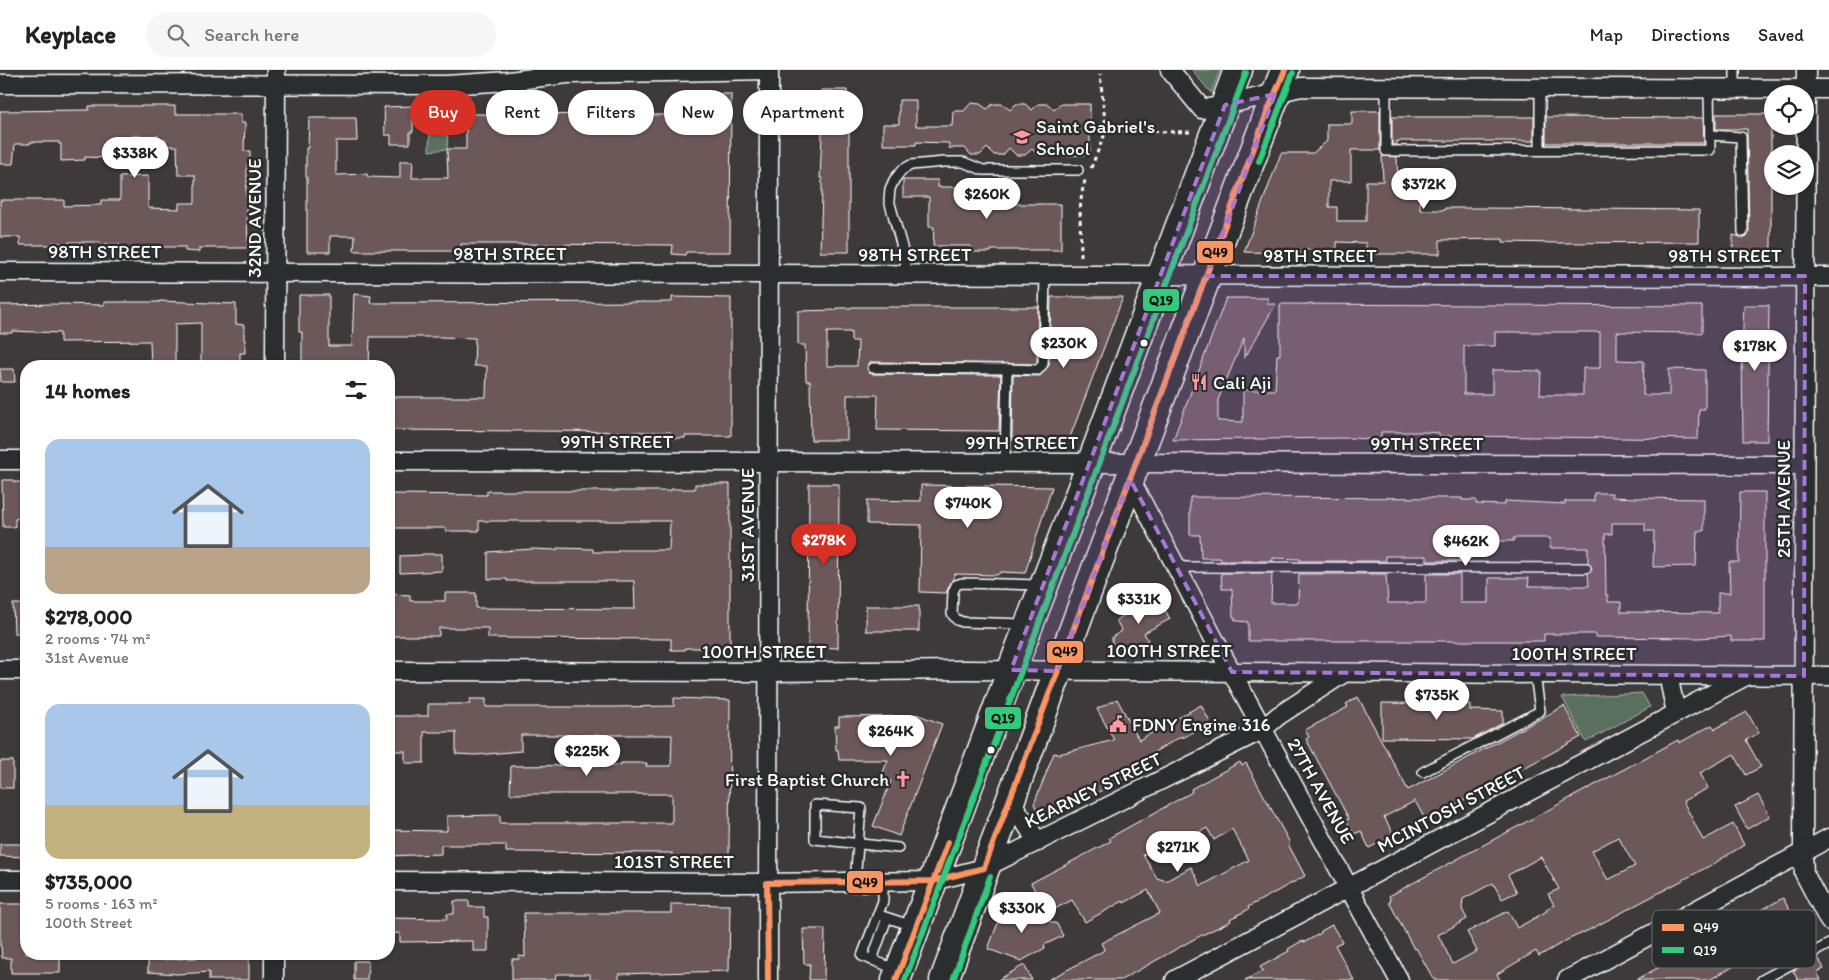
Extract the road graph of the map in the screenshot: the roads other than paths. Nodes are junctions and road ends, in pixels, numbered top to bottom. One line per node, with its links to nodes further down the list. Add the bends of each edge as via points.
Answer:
1 (769, 70): 6 (street); 26 (street, 31ST AVENUE)
2 (1170, 70): 18 (street, via 1202,109)
3 (1238, 70): 18 (main road)
4 (1735, 70): 14 (lane)
5 (1806, 70): 10 (street, 25TH AVENUE)
6 (567, 72): 7 (street, via 509,81 446,85)
7 (276, 77): 9 (street); 25 (street, 32ND AVENUE)
8 (1280, 82): 11 (street, via 1301,87); 18 (street); 30 (main road)
9 (0, 84)
10 (1806, 85)
11 (1386, 88): 12 (street); 21 (lane, via 1386,151)
12 (1540, 88): 13 (street); 21 (lane)
13 (1709, 89): 14 (street); 19 (lane)
14 (1735, 89): 15 (street)
15 (1764, 89)
16 (1814, 89): 17 (street)
17 (1829, 89)
18 (1225, 105): 29 (main road)
19 (1710, 135): 21 (lane, via 1710,150); 23 (lane, via 1742,137)
20 (1806, 135): 31 (street, 25TH AVENUE)
21 (1540, 150)
22 (1078, 170): 27 (lane, via 983,170 963,162 944,162 911,165 902,170 890,189 889,200 905,258)
23 (1743, 232)
24 (0, 272): 25 (street, 98TH STREET)
25 (275, 273): 26 (street, 98TH STREET); 33 (street, 32ND AVENUE)
26 (769, 275): 27 (street, 98TH STREET); 39 (street, 31ST AVENUE)
27 (906, 275): 28 (street, 98TH STREET)
28 (1045, 275): 29 (street, 98TH STREET); 35 (lane, via 1043,364 1038,370)
29 (1162, 275): 30 (street, 98TH STREET); 41 (main road)
30 (1207, 276): 31 (street, 98TH STREET); 43 (main road)
31 (1805, 276): 32 (street, 98TH STREET); 42 (street, 25TH AVENUE)
32 (1829, 276)
33 (275, 360)
34 (873, 368): 35 (lane)
35 (1007, 369): 40 (lane)
36 (0, 460): 37 (street)
37 (20, 460)
38 (395, 461): 39 (street, 99TH STREET)
39 (768, 462): 40 (street, 99TH STREET); 53 (street, 31ST AVENUE)
40 (1005, 464): 41 (street, 99TH STREET)
41 (1092, 464): 43 (street, 99TH STREET); 46 (main road)
42 (1804, 465): 43 (street, 99TH STREET); 59 (street, 25TH AVENUE)
43 (1129, 469): 44 (street, 27TH AVENUE); 51 (main road)
44 (1176, 567): 45 (lane); 54 (street, 27TH AVENUE)
45 (1586, 568)
46 (1044, 585): 47 (main road); 47 (lane, via 956,585 952,614 957,620)
47 (1029, 624): 50 (main road)
48 (0, 670): 49 (street)
49 (20, 670)
50 (1011, 670): 51 (street, 100TH STREET); 53 (street, 100TH STREET); 71 (main road)
51 (1058, 670): 54 (street, 100TH STREET); 64 (main road)
52 (395, 671): 53 (street, 100TH STREET)
53 (768, 672): 75 (street, 31ST AVENUE)
54 (1232, 672): 55 (street, 100TH STREET); 62 (street, 27TH AVENUE)
55 (1344, 673): 56 (street, 100TH STREET); 62 (street, KEARNEY STREET)
56 (1534, 674): 57 (street, 100TH STREET); 63 (lane, via 1540,711)
57 (1668, 675): 58 (street, 100TH STREET); 61 (street)
58 (1747, 676): 59 (street, 100TH STREET); 61 (street, MCINTOSH STREET)
59 (1804, 676): 60 (street, 100TH STREET); 69 (street, 25TH AVENUE)
60 (1829, 676)
61 (1676, 713): 78 (street, MCINTOSH STREET)
62 (1263, 729): 66 (street, KEARNEY STREET); 78 (street, 27TH AVENUE)
63 (1423, 772)
64 (1010, 800): 66 (street); 70 (main road)
65 (1829, 838): 69 (street)
66 (1038, 842): 70 (street, KEARNEY STREET)
67 (858, 843): 67 (lane, via 862,808 816,805 815,839); 68 (lane); 76 (lane)
68 (898, 848)
69 (1803, 852): 79 (street); 82 (street, 25TH AVENUE, via 1804,873)
70 (984, 868): 71 (street, KEARNEY STREET); 93 (main road)
71 (946, 878): 77 (street, 101ST STREET); 83 (main road)
72 (0, 880): 73 (street)
73 (20, 880)
74 (395, 881): 75 (street, 101ST STREET)
75 (767, 882): 76 (street, 101ST STREET); 92 (street, 31ST AVENUE)
76 (856, 882): 77 (street, 101ST STREET)
77 (883, 882): 80 (lane, via 883,901)
78 (1349, 887): 94 (street, MCINTOSH STREET); 95 (street, 27TH AVENUE)
79 (1696, 910)
80 (878, 914): 81 (lane); 88 (lane, via 862,956)
81 (887, 918): 83 (lane); 88 (lane)
82 (1829, 921)
83 (916, 927): 90 (main road)
84 (1652, 934): 96 (street)
85 (1829, 944): 86 (lane)
86 (1816, 951)
87 (274, 960): 91 (street)
88 (872, 960): 90 (lane)
89 (1784, 968): 97 (lane)
90 (897, 975)
91 (274, 980)
92 (768, 980)
93 (944, 980)
94 (1175, 980)
95 (1399, 980)
96 (1566, 980)
97 (1762, 980)

